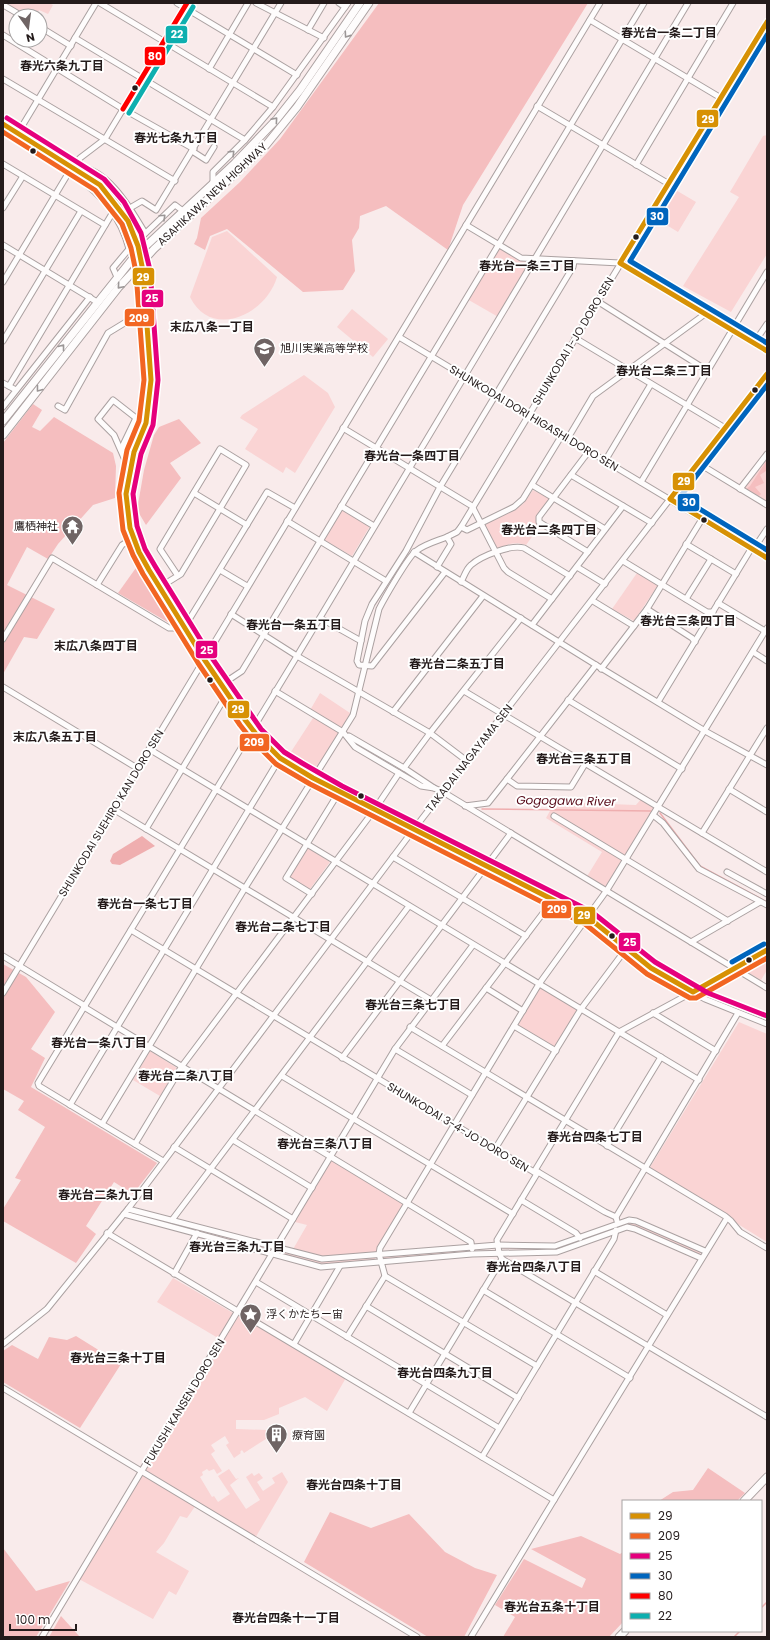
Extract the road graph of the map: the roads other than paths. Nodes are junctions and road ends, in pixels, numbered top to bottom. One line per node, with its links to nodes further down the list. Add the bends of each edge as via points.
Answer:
1 (96, 3): 24 (street)
2 (100, 3): 27 (street)
3 (177, 3): 15 (street)
4 (248, 3): 23 (street)
5 (256, 3): 17 (street)
6 (281, 3): 17 (street)
7 (324, 3): 20 (street)
8 (339, 3): 16 (street)
9 (360, 3): 57 (highway, ASAHIKAWA NEW HIGHWAY, one-way to 9, via 254,144 291,102)
10 (369, 3): 112 (highway, ASAHIKAWA NEW HIGHWAY, one-way to 112, via 297,107 266,144 154,250 118,288)
11 (600, 3): 18 (street, SHUNKODAI SUEHIRO KAN DORO SEN)
12 (644, 3): 26 (street)
13 (688, 3): 30 (street)
14 (733, 3): 36 (street)
15 (185, 5): 23 (street); 27 (street)
16 (347, 5): 25 (street)
17 (274, 14): 20 (street); 29 (street)
18 (590, 20): 26 (street); 40 (street, SHUNKODAI SUEHIRO KAN DORO SEN)
19 (767, 22): 38 (street, SHUNKODAI 1-JO DORO SEN)
20 (308, 30): 25 (street)
21 (48, 32): 28 (street)
22 (3, 35): 31 (street)
23 (230, 35): 29 (street); 32 (street)
24 (75, 38): 28 (street); 34 (street)
25 (324, 38): 33 (street)
26 (623, 39): 30 (street); 45 (street)
27 (164, 42): 32 (street); 34 (street)
28 (71, 46): 31 (street)
29 (253, 50): 33 (street); 37 (street)
30 (655, 59): 36 (street); 49 (street)
31 (57, 68): 39 (street); 42 (street)
32 (209, 69): 37 (street)
33 (297, 75): 41 (street)
34 (142, 78): 42 (street); 43 (street)
35 (3, 79): 39 (street)
36 (688, 79): 38 (street); 53 (street)
37 (233, 84): 41 (street); 43 (street)
38 (721, 98): 58 (street, SHUNKODAI 1-JO DORO SEN)
39 (38, 101): 46 (street); 47 (street)
40 (538, 106): 45 (street); 66 (street, SHUNKODAI SUEHIRO KAN DORO SEN)
41 (273, 107): 48 (street)
42 (123, 109): 47 (street); 51 (street)
43 (212, 118): 48 (street); 51 (street)
44 (3, 124): 46 (street)
45 (571, 126): 49 (street); 69 (street)
46 (18, 133): 54 (street)
47 (105, 139): 54 (street); 56 (street)
48 (245, 140): 57 (street, one-way to 48, via 213,172)
49 (603, 145): 53 (street); 72 (street)
50 (214, 146): 51 (street, via 206,160)
51 (193, 150): 56 (street)
52 (3, 164): 55 (street)
53 (636, 165): 58 (street)
54 (72, 167): 59 (street); 61 (street, via 82,166 94,171 121,195); 64 (street, via 75,176); 83 (street, bridge, via 112,197 128,221 135,236 143,271)
55 (23, 176): 59 (street); 60 (street)
56 (175, 181): 61 (street, via 156,210 142,201)
57 (213, 184): 63 (highway, ASAHIKAWA NEW HIGHWAY)
58 (669, 184): 74 (street, SHUNKODAI 1-JO DORO SEN)
59 (55, 195): 62 (street); 71 (street)
60 (3, 208)
61 (130, 208): 67 (street)
62 (81, 211): 65 (street); 75 (street)
63 (183, 211): 67 (street, one-way to 63, via 175,205); 77 (highway, ASAHIKAWA NEW HIGHWAY, via 144,247)
64 (113, 212): 65 (street); 70 (street, via 124,230)
65 (105, 225): 79 (street)
66 (466, 225): 69 (street); 87 (street, SHUNKODAI SUEHIRO KAN DORO SEN)
67 (145, 233): 70 (street)
68 (3, 245): 71 (street)
69 (498, 245): 72 (street, via 521,258); 93 (street)
70 (129, 249): 77 (street, via 113,268)
71 (19, 255): 75 (street); 78 (street)
72 (534, 260): 73 (street); 97 (street)
73 (574, 261): 74 (street); 102 (street, via 573,267)
74 (620, 263): 81 (street, SHUNKODAI 1-JO DORO SEN); 84 (street)
75 (45, 271): 79 (street); 89 (street)
76 (767, 272): 86 (street)
77 (117, 277): 82 (highway, ASAHIKAWA NEW HIGHWAY)
78 (3, 282)
79 (70, 285): 80 (street); 100 (street)
80 (90, 298): 82 (street); 101 (street)
81 (597, 301): 88 (street, SHUNKODAI 1-JO DORO SEN); 91 (street)
82 (97, 302): 108 (highway, ASAHIKAWA NEW HIGHWAY, one-way to 82)
83 (146, 308): 103 (street, via 108,333 65,410); 109 (street, via 151,380)
84 (705, 314): 86 (street); 91 (street)
85 (767, 324): 90 (street)
86 (732, 330): 90 (street); 95 (street)
87 (399, 337): 93 (street, SHUNKODAI DORI HIGASHI DORO SEN); 110 (street, SHUNKODAI SUEHIRO KAN DORO SEN)
88 (575, 338): 94 (street); 106 (street, SHUNKODAI 1-JO DORO SEN)
89 (3, 341)
90 (754, 343): 92 (street)
91 (666, 344): 94 (street); 95 (street)
92 (767, 351)
93 (432, 356): 97 (street, SHUNKODAI DORI HIGASHI DORO SEN); 115 (street)
94 (629, 371): 99 (street); 114 (street, via 593,396)
95 (708, 371): 104 (street)
96 (767, 374): 111 (street, TAKADAI NAGAYAMA SEN)
97 (465, 376): 102 (street, SHUNKODAI DORI HIGASHI DORO SEN); 122 (street)
98 (3, 383): 100 (street)
99 (651, 384): 104 (street); 119 (street)
100 (9, 386): 101 (street)
101 (16, 390): 105 (street)
102 (496, 395): 106 (street, SHUNKODAI DORI HIGASHI DORO SEN); 126 (street)
103 (58, 406)
104 (687, 406): 111 (street); 124 (street)
105 (3, 408)
106 (528, 414): 113 (street, SHUNKODAI DORI HIGASHI DORO SEN); 133 (street, SHUNKODAI 1-JO DORO SEN)
107 (136, 418): 109 (street); 116 (street); 116 (street, via 113,400 98,419 114,435)
108 (3, 422)
109 (146, 422): 120 (street)
110 (343, 428): 115 (street); 135 (street, SHUNKODAI SUEHIRO KAN DORO SEN)
111 (724, 428): 121 (street, TAKADAI NAGAYAMA SEN)
112 (3, 435)
113 (562, 435): 114 (street, SHUNKODAI DORI HIGASHI DORO SEN); 125 (street)
114 (568, 438): 117 (street, SHUNKODAI DORI HIGASHI DORO SEN)
115 (376, 448): 122 (street); 132 (street)
116 (122, 449): 120 (street, via 125,460)
117 (589, 451): 119 (street, SHUNKODAI DORI HIGASHI DORO SEN); 123 (street)
118 (767, 454): 127 (street)
119 (605, 461): 124 (street, SHUNKODAI DORI HIGASHI DORO SEN)
120 (131, 462): 147 (street, via 126,494)
121 (698, 463): 127 (street); 130 (street, TAKADAI NAGAYAMA SEN)
122 (409, 468): 126 (street); 142 (street)
123 (571, 475): 129 (street); 134 (street)
124 (641, 482): 130 (street, SHUNKODAI DORI HIGASHI DORO SEN)
125 (532, 485): 129 (street); 139 (street, via 523,500 514,507)
126 (440, 487): 133 (street); 165 (street, via 406,551)
127 (740, 489): 131 (street)
128 (194, 493): 136 (street); 136 (street, via 220,449 246,465); 163 (street, via 160,549)
129 (553, 498): 144 (street); 153 (street, via 539,517 539,522)
130 (670, 500): 137 (street, SHUNKODAI DORI HIGASHI DORO SEN); 140 (street, TAKADAI NAGAYAMA SEN)
131 (767, 505)
132 (341, 506): 142 (street); 148 (street)
133 (472, 506): 139 (street); 143 (street, SHUNKODAI 1-JO DORO SEN)
134 (623, 506): 140 (street); 144 (street)
135 (295, 508): 138 (street, SHUNKODAI SUEHIRO KAN DORO SEN); 141 (street, via 267,492)
136 (220, 509): 141 (street); 163 (street)
137 (702, 519): 149 (street); 150 (street, SHUNKODAI DORI HIGASHI DORO SEN)
138 (287, 521): 148 (street); 170 (street, SHUNKODAI SUEHIRO KAN DORO SEN)
139 (481, 523): 143 (street, via 466,530); 152 (street)
140 (652, 523): 157 (street, TAKADAI NAGAYAMA SEN)
141 (247, 525): 160 (street)
142 (374, 526): 156 (street)
143 (461, 527): 146 (street, via 457,532)
144 (605, 529): 153 (street)
145 (767, 529): 150 (street)
146 (447, 536): 151 (street); 158 (street, via 451,544)
147 (133, 538): 169 (street, via 122,545); 171 (street)
148 (320, 542): 156 (street); 186 (street)
149 (686, 544): 155 (street); 168 (street)
150 (752, 549): 154 (street, SHUNKODAI DORI HIGASHI DORO SEN); 162 (street)
151 (414, 552): 158 (street); 196 (street, via 379,609)
152 (496, 552): 164 (street, via 509,547 524,548); 166 (street, via 470,565); 173 (street, via 508,572)
153 (588, 552): 159 (street)
154 (767, 558)
155 (711, 559): 162 (street); 174 (street)
156 (353, 561): 165 (street); 180 (street)
157 (623, 561): 167 (street, TAKADAI NAGAYAMA SEN); 168 (street)
158 (437, 567): 161 (street)
159 (577, 567): 164 (street); 167 (street)
160 (220, 570): 170 (street); 183 (street)
161 (445, 572): 166 (street); 196 (street, via 372,666)
162 (736, 574): 176 (street)
163 (178, 576): 171 (street)
164 (570, 576): 173 (street)
165 (386, 581): 188 (street, via 370,610)
166 (461, 582): 172 (street)
167 (605, 584): 175 (street, TAKADAI NAGAYAMA SEN)
168 (662, 584): 174 (street); 177 (street)
169 (98, 585): 183 (street, via 169,628); 187 (street, via 52,558)
170 (248, 586): 179 (street, SHUNKODAI SUEHIRO KAN DORO SEN)
171 (160, 587): 183 (street)
172 (483, 596): 181 (street); 206 (street)
173 (552, 599): 182 (street)
174 (686, 599): 178 (street, via 707,612)
175 (593, 601): 184 (street); 189 (street, TAKADAI NAGAYAMA SEN)
176 (718, 603): 178 (street); 185 (street)
177 (647, 609): 184 (street); 190 (street)
178 (713, 612): 190 (street)
179 (231, 614): 186 (street); 193 (street, SHUNKODAI SUEHIRO KAN DORO SEN)
180 (320, 618): 188 (street); 192 (street)
181 (521, 618): 182 (street); 201 (street)
182 (532, 625): 189 (street)
183 (183, 626): 193 (street)
184 (634, 626): 197 (street)
185 (766, 629): 191 (street)
186 (264, 634): 192 (street); 198 (street, via 242,671)
187 (3, 639)
188 (361, 641): 196 (street, via 357,661 359,665)
189 (560, 642): 195 (street); 207 (street, TAKADAI NAGAYAMA SEN)
190 (695, 642): 205 (street)
191 (753, 652): 194 (street); 210 (street)
192 (297, 656): 200 (street); 202 (street)
193 (204, 659): 198 (street); 215 (street, SHUNKODAI SUEHIRO KAN DORO SEN)
194 (767, 661)
195 (596, 665): 197 (street); 204 (street)
196 (366, 666): 202 (street)
197 (601, 668): 205 (street)
198 (221, 685): 203 (street)
199 (3, 687): 221 (street)
200 (275, 691): 209 (street); 211 (street)
201 (464, 691): 207 (street); 212 (street)
202 (359, 692): 206 (street); 211 (street, via 353,715)
203 (227, 694): 209 (street); 223 (street)
204 (568, 700): 214 (street); 224 (street)
205 (658, 702): 210 (street)
206 (392, 712): 212 (street)
207 (503, 715): 214 (street); 218 (street, TAKADAI NAGAYAMA SEN)
208 (767, 728): 216 (street)
209 (252, 729): 217 (street); 229 (street)
210 (705, 731): 216 (street); 224 (street)
211 (343, 732): 213 (street); 226 (street)
212 (430, 733): 218 (street); 222 (street)
213 (348, 736): 222 (street); 225 (street, via 355,747)
214 (539, 737): 219 (street); 227 (street)
215 (149, 749): 221 (street, SHUNKODAI SUEHIRO KAN DORO SEN); 223 (street)
216 (749, 757): 220 (street); 230 (street)
217 (280, 758): 226 (street); 236 (street)
218 (467, 761): 232 (street, TAKADAI NAGAYAMA SEN)
219 (585, 764): 227 (street, via 571,787 517,786); 234 (street)
220 (767, 765)
221 (137, 768): 235 (street, SHUNKODAI SUEHIRO KAN DORO SEN)
222 (404, 768): 228 (street)
223 (182, 769): 229 (street); 241 (street)
224 (682, 769): 234 (street)
225 (399, 773): 228 (street, via 421,786); 237 (street)
226 (313, 778): 231 (street); 242 (street)
227 (507, 779): 233 (street, via 488,803)
228 (434, 788): 232 (street)
229 (216, 789): 236 (street); 247 (street)
230 (729, 789): 238 (street); 245 (street)
231 (339, 792): 237 (street); 246 (street)
232 (443, 792): 233 (street); 243 (street, TAKADAI NAGAYAMA SEN)
233 (465, 806): 244 (street)
234 (658, 807): 239 (street); 245 (street)
235 (114, 809): 241 (street); 282 (street, SHUNKODAI SUEHIRO KAN DORO SEN)
236 (249, 809): 242 (street); 252 (street)
237 (376, 809): 243 (street); 250 (street)
238 (767, 812)
239 (653, 815): 249 (street); 262 (street, via 663,823 699,869)
240 (554, 816): 249 (street)
241 (146, 829): 247 (street)
242 (281, 829): 246 (street); 256 (street)
243 (414, 830): 248 (street, TAKADAI NAGAYAMA SEN); 251 (street)
244 (511, 833): 251 (street); 257 (street)
245 (702, 833): 254 (street)
246 (307, 844): 250 (street); 258 (street, via 286,878)
247 (180, 848): 252 (street); 269 (street)
248 (394, 857): 255 (street, TAKADAI NAGAYAMA SEN); 260 (street)
249 (626, 859): 257 (street); 267 (street)
250 (336, 861): 255 (street); 258 (street)
251 (486, 866): 260 (street); 261 (street)
252 (212, 869): 256 (street); 274 (street)
253 (726, 872): 259 (street)
254 (767, 872)
255 (373, 885): 264 (street); 271 (street, TAKADAI NAGAYAMA SEN)
256 (244, 888): 265 (street); 284 (street)
257 (607, 890): 266 (street); 272 (street)
258 (312, 894): 265 (street)
259 (767, 894)
260 (462, 897): 268 (street); 270 (street)
261 (553, 900): 266 (street); 270 (street)
262 (760, 902): 263 (street); 267 (street)
263 (767, 905)
264 (409, 906): 268 (street); 280 (street)
265 (294, 918): 271 (street); 291 (street)
266 (589, 918): 275 (street); 286 (street)
267 (728, 920): 272 (street)
268 (442, 925): 273 (street); 285 (street)
269 (131, 930): 274 (street, SHUNKODAI 3-4-JO DORO SEN); 293 (street)
270 (526, 936): 281 (street)
271 (331, 940): 280 (street); 298 (street, TAKADAI NAGAYAMA SEN)
272 (691, 942): 283 (street)
273 (473, 945): 281 (street); 292 (street, FUKUSHI KANSEN DORO SEN)
274 (164, 949): 284 (street, SHUNKODAI 3-4-JO DORO SEN); 301 (street)
275 (626, 949): 289 (street, via 651,968); 294 (street)
276 (767, 950): 277 (street, SHUNKODAI 3-4-JO DORO SEN)
277 (759, 955): 279 (street); 283 (street, SHUNKODAI 3-4-JO DORO SEN)
278 (3, 956): 282 (street)
279 (767, 960)
280 (367, 962): 285 (street); 304 (street)
281 (504, 963): 286 (street); 287 (street)
282 (19, 966): 290 (street, SHUNKODAI SUEHIRO KAN DORO SEN); 293 (street)
283 (735, 968): 288 (street); 289 (street, SHUNKODAI 3-4-JO DORO SEN)
284 (196, 969): 291 (street, SHUNKODAI 3-4-JO DORO SEN); 306 (street)
285 (399, 981): 292 (street); 311 (street)
286 (539, 984): 294 (street); 295 (street)
287 (486, 988): 295 (street); 305 (street)
288 (767, 988)
289 (693, 992): 296 (street, SHUNKODAI 3-4-JO DORO SEN); 297 (street)
290 (3, 993)
291 (237, 993): 298 (street, SHUNKODAI 3-4-JO DORO SEN); 312 (street)
292 (431, 1000): 302 (street, FUKUSHI KANSEN DORO SEN)
293 (84, 1006): 301 (street); 320 (street, via 38,1083)
294 (581, 1009): 303 (street); 308 (street)
295 (523, 1011): 300 (street)
296 (653, 1013): 303 (street, SHUNKODAI 3-4-JO DORO SEN); 309 (street)
297 (738, 1013): 299 (street); 309 (street)
298 (274, 1015): 304 (street, SHUNKODAI 3-4-JO DORO SEN); 317 (street, TAKADAI NAGAYAMA SEN)
299 (767, 1024)
300 (514, 1026): 308 (street); 313 (street)
301 (117, 1027): 306 (street); 320 (street)
302 (410, 1027): 305 (street); 307 (street, FUKUSHI KANSEN DORO SEN)
303 (619, 1032): 310 (street); 323 (street, SHUNKODAI 3-4-JO DORO SEN)
304 (311, 1037): 311 (street, SHUNKODAI 3-4-JO DORO SEN); 314 (street)
305 (442, 1046): 313 (street)
306 (149, 1047): 312 (street); 324 (street)
307 (395, 1049): 315 (street, FUKUSHI KANSEN DORO SEN); 318 (street)
308 (556, 1051): 319 (street)
309 (716, 1051): 316 (street)
310 (660, 1057): 316 (street); 328 (street)
311 (342, 1058): 315 (street, SHUNKODAI 3-4-JO DORO SEN)
312 (182, 1066): 317 (street); 327 (street)
313 (486, 1072): 318 (street); 319 (street)
314 (282, 1076): 321 (street); 322 (street)
315 (378, 1078): 322 (street, FUKUSHI KANSEN DORO SEN); 325 (street, SHUNKODAI 3-4-JO DORO SEN)
316 (699, 1080): 334 (street)
317 (219, 1089): 321 (street); 329 (street, TAKADAI NAGAYAMA SEN)
318 (472, 1095): 325 (street)
319 (528, 1098): 323 (street); 330 (street)
320 (70, 1105): 324 (street)
321 (256, 1111): 326 (street); 331 (street)
322 (354, 1118): 331 (street, FUKUSHI KANSEN DORO SEN); 333 (street)
323 (565, 1120): 328 (street); 336 (street, SHUNKODAI 3-4-JO DORO SEN)
324 (102, 1124): 327 (street)
325 (454, 1124): 330 (street, SHUNKODAI 3-4-JO DORO SEN); 333 (street)
326 (233, 1140): 335 (street); 337 (street)
327 (136, 1144): 332 (street)
328 (607, 1146): 334 (street)
329 (174, 1147): 332 (street, TAKADAI NAGAYAMA SEN); 335 (street)
330 (495, 1149): 336 (street, SHUNKODAI 3-4-JO DORO SEN)
331 (331, 1156): 337 (street, FUKUSHI KANSEN DORO SEN); 339 (street)
332 (163, 1161): 340 (street, TAKADAI NAGAYAMA SEN)
333 (430, 1164): 339 (street); 342 (street)
334 (646, 1168): 343 (street); 345 (street)
335 (211, 1169): 344 (street); 346 (street)
336 (536, 1172): 338 (street); 343 (street)
337 (312, 1188): 344 (street, FUKUSHI KANSEN DORO SEN)
338 (521, 1200): 342 (street); 351 (street, via 576,1233)
339 (408, 1202): 354 (street, via 471,1242); 359 (street, via 380,1248)
340 (128, 1209): 341 (street, TAKADAI NAGAYAMA SEN); 346 (street)
341 (124, 1214): 349 (street); 350 (street, TAKADAI NAGAYAMA SEN)
342 (513, 1214): 352 (street, via 498,1240)
343 (616, 1217): 347 (street)
344 (293, 1218): 353 (street, FUKUSHI KANSEN DORO SEN)
345 (727, 1218): 355 (street, via 740,1232); 356 (street)
346 (172, 1220): 353 (street)
347 (617, 1224): 348 (street); 351 (street); 356 (street, via 629,1220 636,1221)
348 (616, 1231): 358 (street, via 564,1251); 361 (street, via 627,1227 635,1229); 365 (street, via 614,1239)
349 (197, 1233): 357 (street); 366 (street)
350 (107, 1234): 366 (street); 378 (street, TAKADAI NAGAYAMA SEN, via 47,1309)
351 (580, 1238): 352 (street, via 555,1246)
352 (498, 1245): 354 (street); 358 (street)
353 (276, 1247): 357 (street, FUKUSHI KANSEN DORO SEN); 359 (street, via 322,1259)
354 (472, 1247): 359 (street); 360 (street)
355 (767, 1248)
356 (705, 1251): 361 (street)
357 (273, 1253): 364 (street, via 322,1267); 368 (street, FUKUSHI KANSEN DORO SEN)
358 (499, 1253): 360 (street); 362 (street)
359 (379, 1254): 363 (street)
360 (472, 1254): 363 (street)
361 (701, 1258): 374 (street)
362 (502, 1259): 369 (street); 370 (street)
363 (380, 1262): 364 (street); 367 (street)
364 (340, 1266): 373 (street)
365 (594, 1272): 370 (street); 374 (street)
366 (174, 1274): 372 (street)
367 (385, 1276): 371 (street); 375 (street)
368 (256, 1282): 372 (street, FUKUSHI KANSEN DORO SEN); 373 (street)
369 (483, 1290): 375 (street); 376 (street)
370 (575, 1303): 376 (street); 380 (street)
371 (366, 1306): 377 (street); 381 (street)
372 (238, 1310): 379 (street); 391 (street, FUKUSHI KANSEN DORO SEN)
373 (311, 1315): 377 (street); 379 (street)
374 (668, 1315): 380 (street)
375 (464, 1322): 381 (street); 382 (street)
376 (556, 1334): 382 (street); 383 (street)
377 (348, 1337): 384 (street)
378 (3, 1344)
379 (294, 1344): 387 (street)
380 (648, 1347): 383 (street); 388 (street)
381 (445, 1353): 384 (street); 386 (street)
382 (537, 1366): 386 (street)
383 (630, 1378): 393 (street)
384 (426, 1384): 387 (street); 389 (street)
385 (3, 1388): 391 (street)
386 (518, 1398): 389 (street)
387 (409, 1413): 390 (street)
388 (767, 1417)
389 (499, 1428): 390 (street)
390 (482, 1457): 393 (street)
391 (142, 1472): 395 (street); 396 (street, FUKUSHI KANSEN DORO SEN)
392 (767, 1477): 394 (highway)
393 (554, 1500): 397 (street)
394 (745, 1500)
395 (42, 1637)
396 (417, 1637)
397 (472, 1637)

